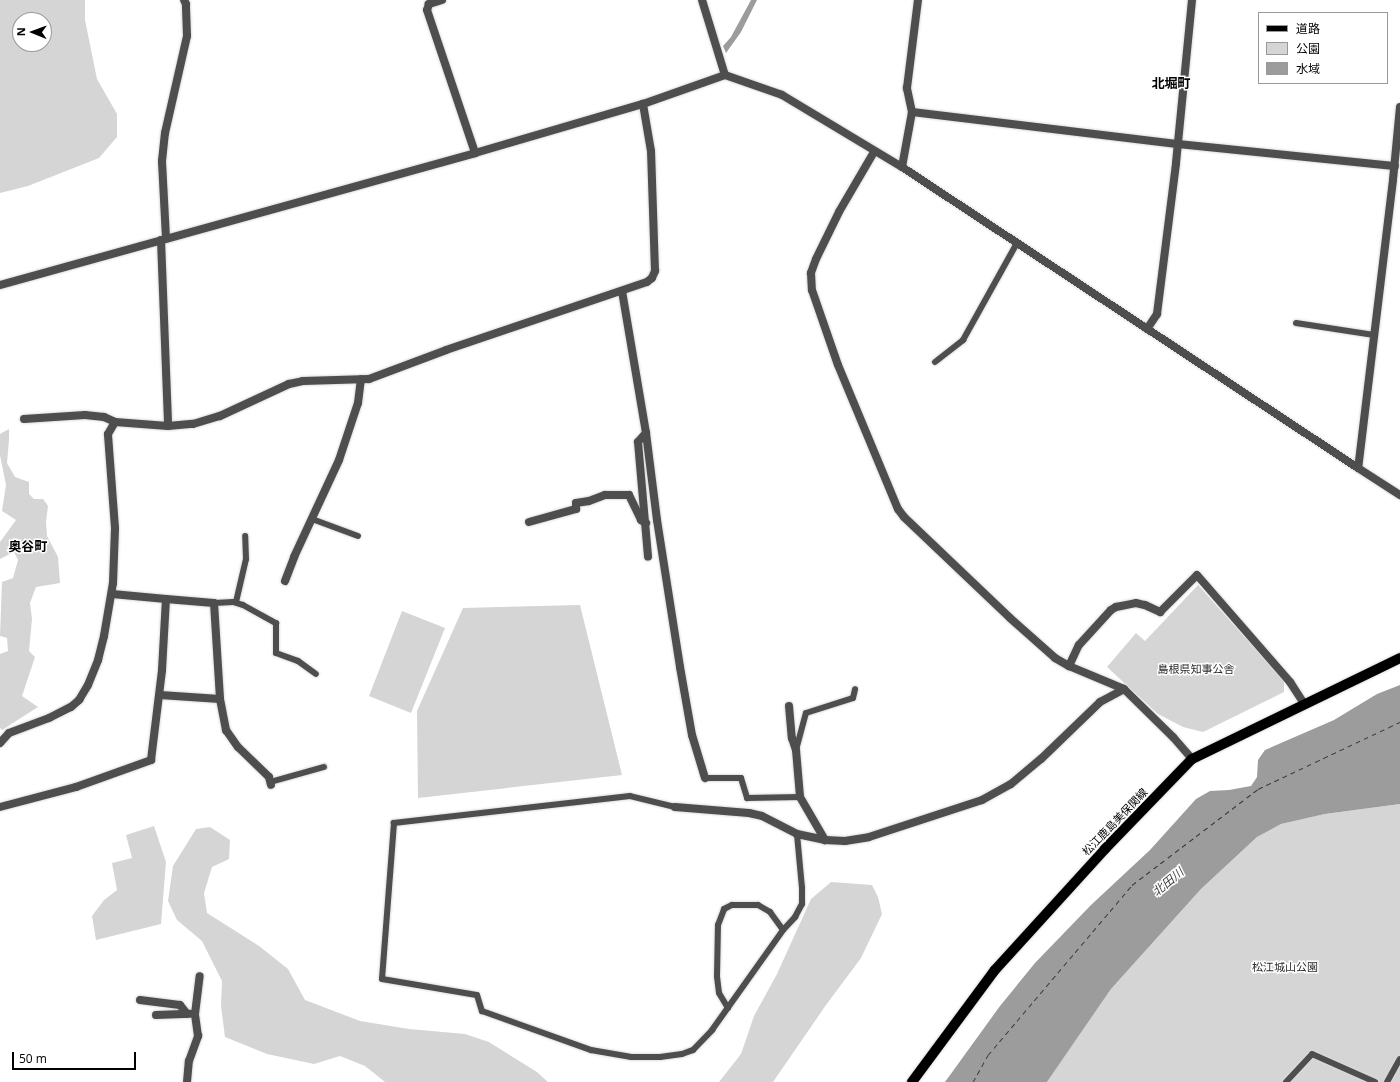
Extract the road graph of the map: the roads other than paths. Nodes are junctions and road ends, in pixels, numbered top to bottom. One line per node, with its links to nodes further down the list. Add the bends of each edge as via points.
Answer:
1 (184, 0): 15 (street, via 187,36 165,133 162,161)
2 (442, 0): 12 (street, via 429,4 428,15)
3 (702, 0): 6 (street)
4 (918, 0): 9 (street, via 907,88)
5 (1192, 0): 10 (street)
6 (725, 75): 7 (street); 11 (street, via 782,94)
7 (643, 104): 12 (street); 18 (street, via 651,151 655,271 647,282)
8 (1400, 107): 14 (street)
9 (912, 112): 10 (street); 13 (street)
10 (1177, 144): 14 (street); 20 (street, via 1157,314)
11 (874, 152): 13 (street); 42 (street, via 840,212 811,273 812,290 838,364 898,509 904,517 1010,618)
12 (475, 154): 15 (street)
13 (902, 167): 16 (street)
14 (1396, 170): 21 (street)
15 (163, 239): 17 (street); 26 (street)
16 (1017, 243): 20 (street); 22 (lane, via 963,340)
17 (0, 285)
18 (622, 291): 23 (street, via 446,350 370,379); 27 (street)
19 (1296, 323): 21 (lane)
20 (1147, 329): 28 (street)
21 (1374, 335): 28 (street)
22 (935, 362)
23 (361, 379): 26 (street, via 289,384 213,419); 30 (street, via 358,403 344,447)
24 (24, 419): 25 (street, via 86,415 104,417)
25 (115, 422): 26 (street); 37 (street, via 108,434 115,528)
26 (168, 426)
27 (646, 433): 32 (street, via 638,442); 54 (street, via 680,667 692,735)
28 (1358, 468): 29 (street)
29 (1400, 495)
30 (312, 519): 34 (lane); 36 (street)
31 (529, 522): 32 (street, via 576,509 576,503 605,495 629,495 641,520)
32 (646, 522): 35 (street)
33 (244, 536): 39 (lane, via 246,559)
34 (358, 536)
35 (648, 557)
36 (285, 581)
37 (112, 594): 38 (street); 50 (street, via 98,660 79,700 49,718 9,734)
38 (166, 599): 40 (street); 46 (street)
39 (236, 602): 40 (lane); 43 (lane, via 276,623 276,653 298,661)
40 (214, 603): 47 (street)
41 (1400, 658): 48 (main road, 松江鹿島美保関線)
42 (1069, 666): 45 (street); 48 (street, via 1079,645 1111,610 1136,603 1160,612 1197,575 1290,682)
43 (316, 674)
44 (855, 689): 51 (lane, via 852,698 806,713)
45 (1124, 689): 52 (street); 60 (street, via 1100,702 1011,784 982,800 869,837 845,841)
46 (160, 695): 47 (street); 57 (street, via 151,760 76,787)
47 (220, 699): 55 (street, via 229,736 269,777)
48 (1306, 705): 52 (main road, 松江鹿島美保関線)
49 (789, 706): 51 (street, via 792,738)
50 (0, 743)
51 (796, 750): 56 (street)
52 (1192, 759): 69 (main road, 松江鹿島美保関線, via 1105,849 995,970)
53 (324, 767): 55 (lane)
54 (705, 778): 56 (lane, via 741,778 747,798)
55 (271, 784)
56 (800, 797): 60 (street)
57 (0, 807)
58 (675, 807): 59 (street, via 749,813 762,816); 64 (lane, via 630,796 394,823 382,978 477,995 482,1010 592,1050 631,1057 660,1057 693,1050)
59 (797, 834): 60 (street); 61 (lane, via 802,904 795,917)
60 (825, 840)
61 (782, 930): 64 (lane); 64 (lane, via 770,912 758,905 732,905 724,909 718,925 717,976 719,993)
62 (200, 976): 65 (street)
63 (140, 1000): 65 (street, via 180,1005)
64 (728, 1008)
65 (191, 1014): 66 (street); 68 (street, via 198,1036 189,1061)
66 (156, 1015)
67 (1400, 1060): 72 (lane)
68 (187, 1082)
69 (912, 1082)
70 (1286, 1082): 71 (lane, via 1312,1054)
71 (1375, 1082)
72 (1387, 1082)

